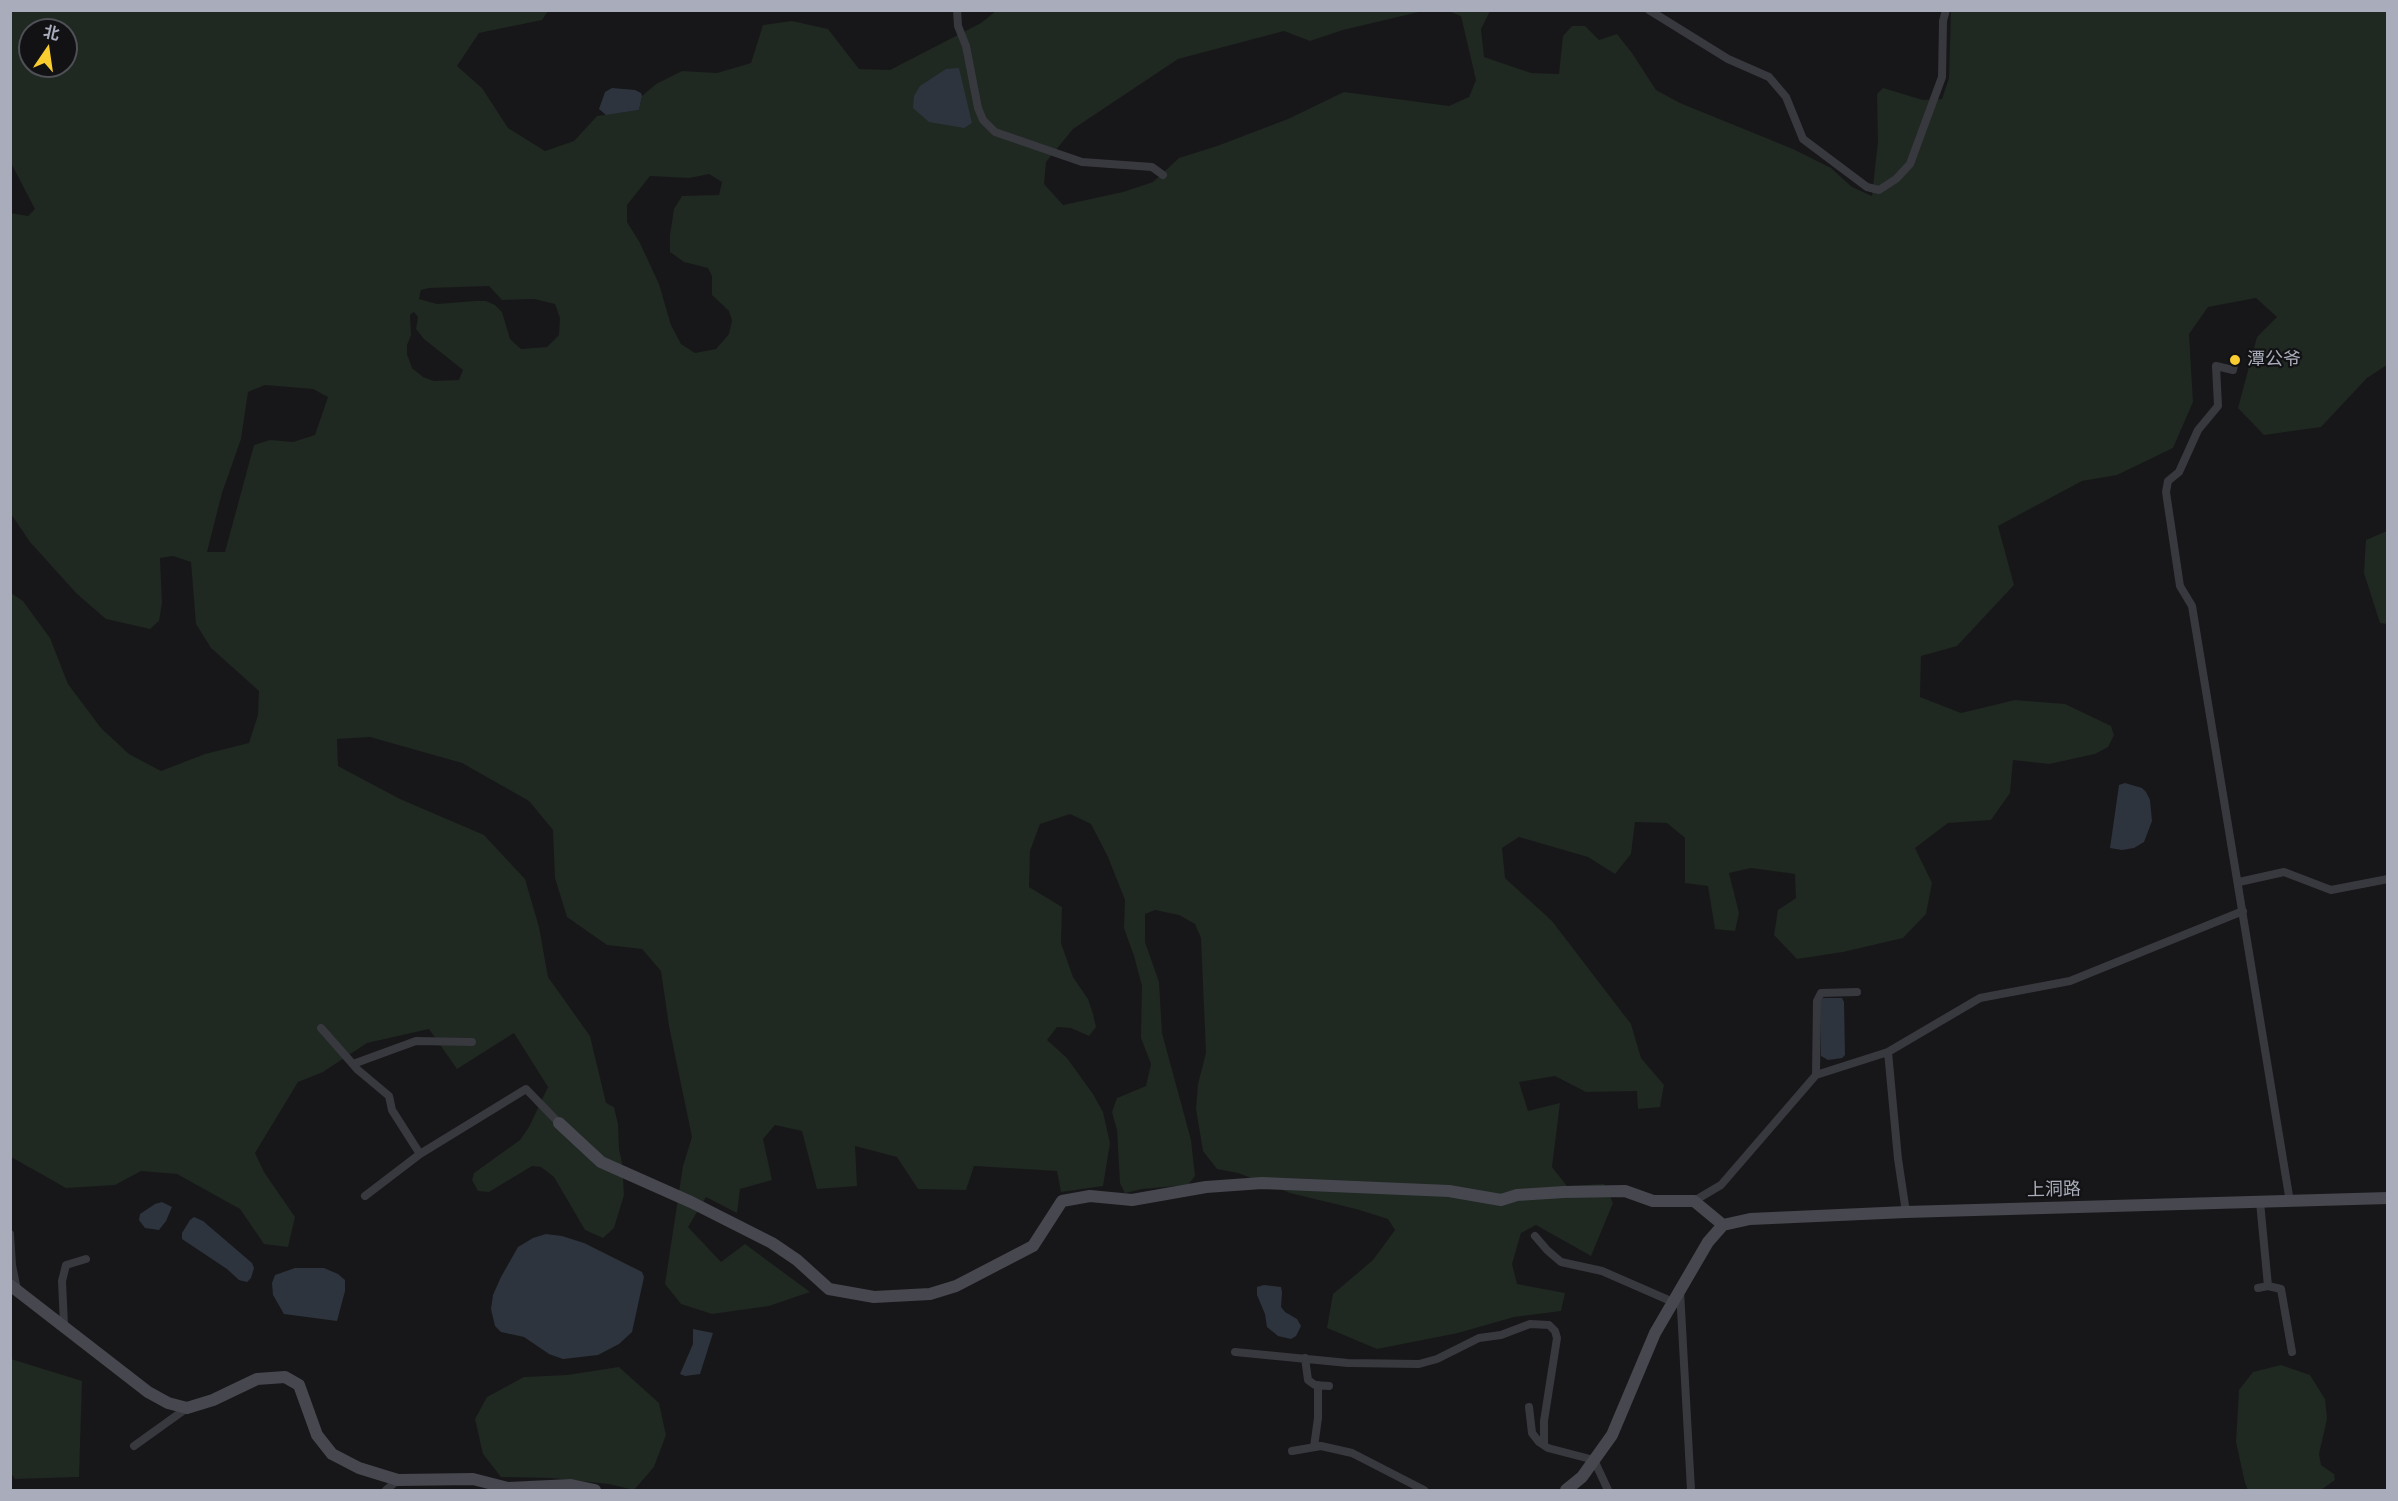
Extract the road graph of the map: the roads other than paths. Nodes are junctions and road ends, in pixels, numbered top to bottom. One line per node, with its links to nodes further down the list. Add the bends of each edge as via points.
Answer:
1 (957, 10): 4 (street, via 978,108 994,132 1082,162 1152,167)
2 (1649, 10): 3 (street, via 1728,59 1769,77 1786,97 1803,139 1867,187 1879,190 1910,164 1942,77)
3 (1946, 10)
4 (1163, 175)
5 (2235, 360): 7 (street, via 2233,370 2216,366 2218,406 2198,430 2179,472 2168,481 2166,492 2180,586 2192,606)
6 (2388, 879): 7 (street, via 2331,890 2284,872)
7 (2239, 882): 8 (street)
8 (2242, 911): 12 (street, via 2070,981 1980,998); 21 (street)
9 (1857, 992): 14 (street, via 1821,993 1817,1001)
10 (321, 1028): 13 (street)
11 (472, 1042): 13 (street, via 416,1041)
12 (1888, 1052): 14 (street); 22 (street)
13 (353, 1064): 16 (street, via 389,1096 392,1110)
14 (1816, 1075): 19 (street, via 1721,1185)
15 (559, 1123): 16 (street, via 526,1089); 19 (street, via 601,1162 772,1242 829,1289 874,1297 930,1294 956,1286 1033,1246 1062,1201 1090,1196 1132,1200 1206,1187 1262,1183 1449,1191 1502,1200 1552,1192 1625,1191 1653,1201)
16 (420, 1154): 17 (street)
17 (365, 1196)
18 (2388, 1198): 21 (street, 上洞路)
19 (1694, 1201): 23 (street)
20 (2260, 1202): 21 (street, 上洞路); 22 (street, 上洞路); 27 (street)
21 (2290, 1202)
22 (1906, 1212): 23 (street, 上洞路, via 1750,1219)
23 (1722, 1225): 30 (street)
24 (10, 1234): 28 (street)
25 (1535, 1236): 31 (street, via 1561,1262 1602,1271)
26 (86, 1259): 32 (street, via 66,1265 62,1281)
27 (2268, 1286): 29 (street); 34 (street, via 2281,1289)
28 (14, 1288): 32 (street)
29 (2258, 1288)
30 (1680, 1291): 31 (street); 51 (street)
31 (1673, 1302): 44 (street, via 1655,1333 1612,1435)
32 (64, 1325): 39 (street, via 148,1392)
33 (1235, 1352): 35 (street)
34 (2292, 1352)
35 (1305, 1358): 36 (street, via 1308,1380); 40 (street, via 1419,1364 1479,1338 1530,1324 1549,1325 1557,1338)
36 (1318, 1385): 37 (street); 42 (street)
37 (1329, 1386)
38 (1529, 1407): 40 (street, via 1532,1433)
39 (187, 1408): 41 (street); 45 (street, via 256,1379 285,1377 299,1385 317,1435 332,1454 358,1468)
40 (1544, 1445): 44 (street)
41 (134, 1446)
42 (1314, 1447): 43 (street); 48 (street, via 1352,1453)
43 (1292, 1451)
44 (1594, 1460): 49 (street); 50 (street)
45 (398, 1480): 46 (street); 47 (street, via 473,1479 508,1488 571,1485)
46 (386, 1491)
47 (596, 1491)
48 (1424, 1491)
49 (1566, 1491)
50 (1608, 1491)
51 (1691, 1491)

